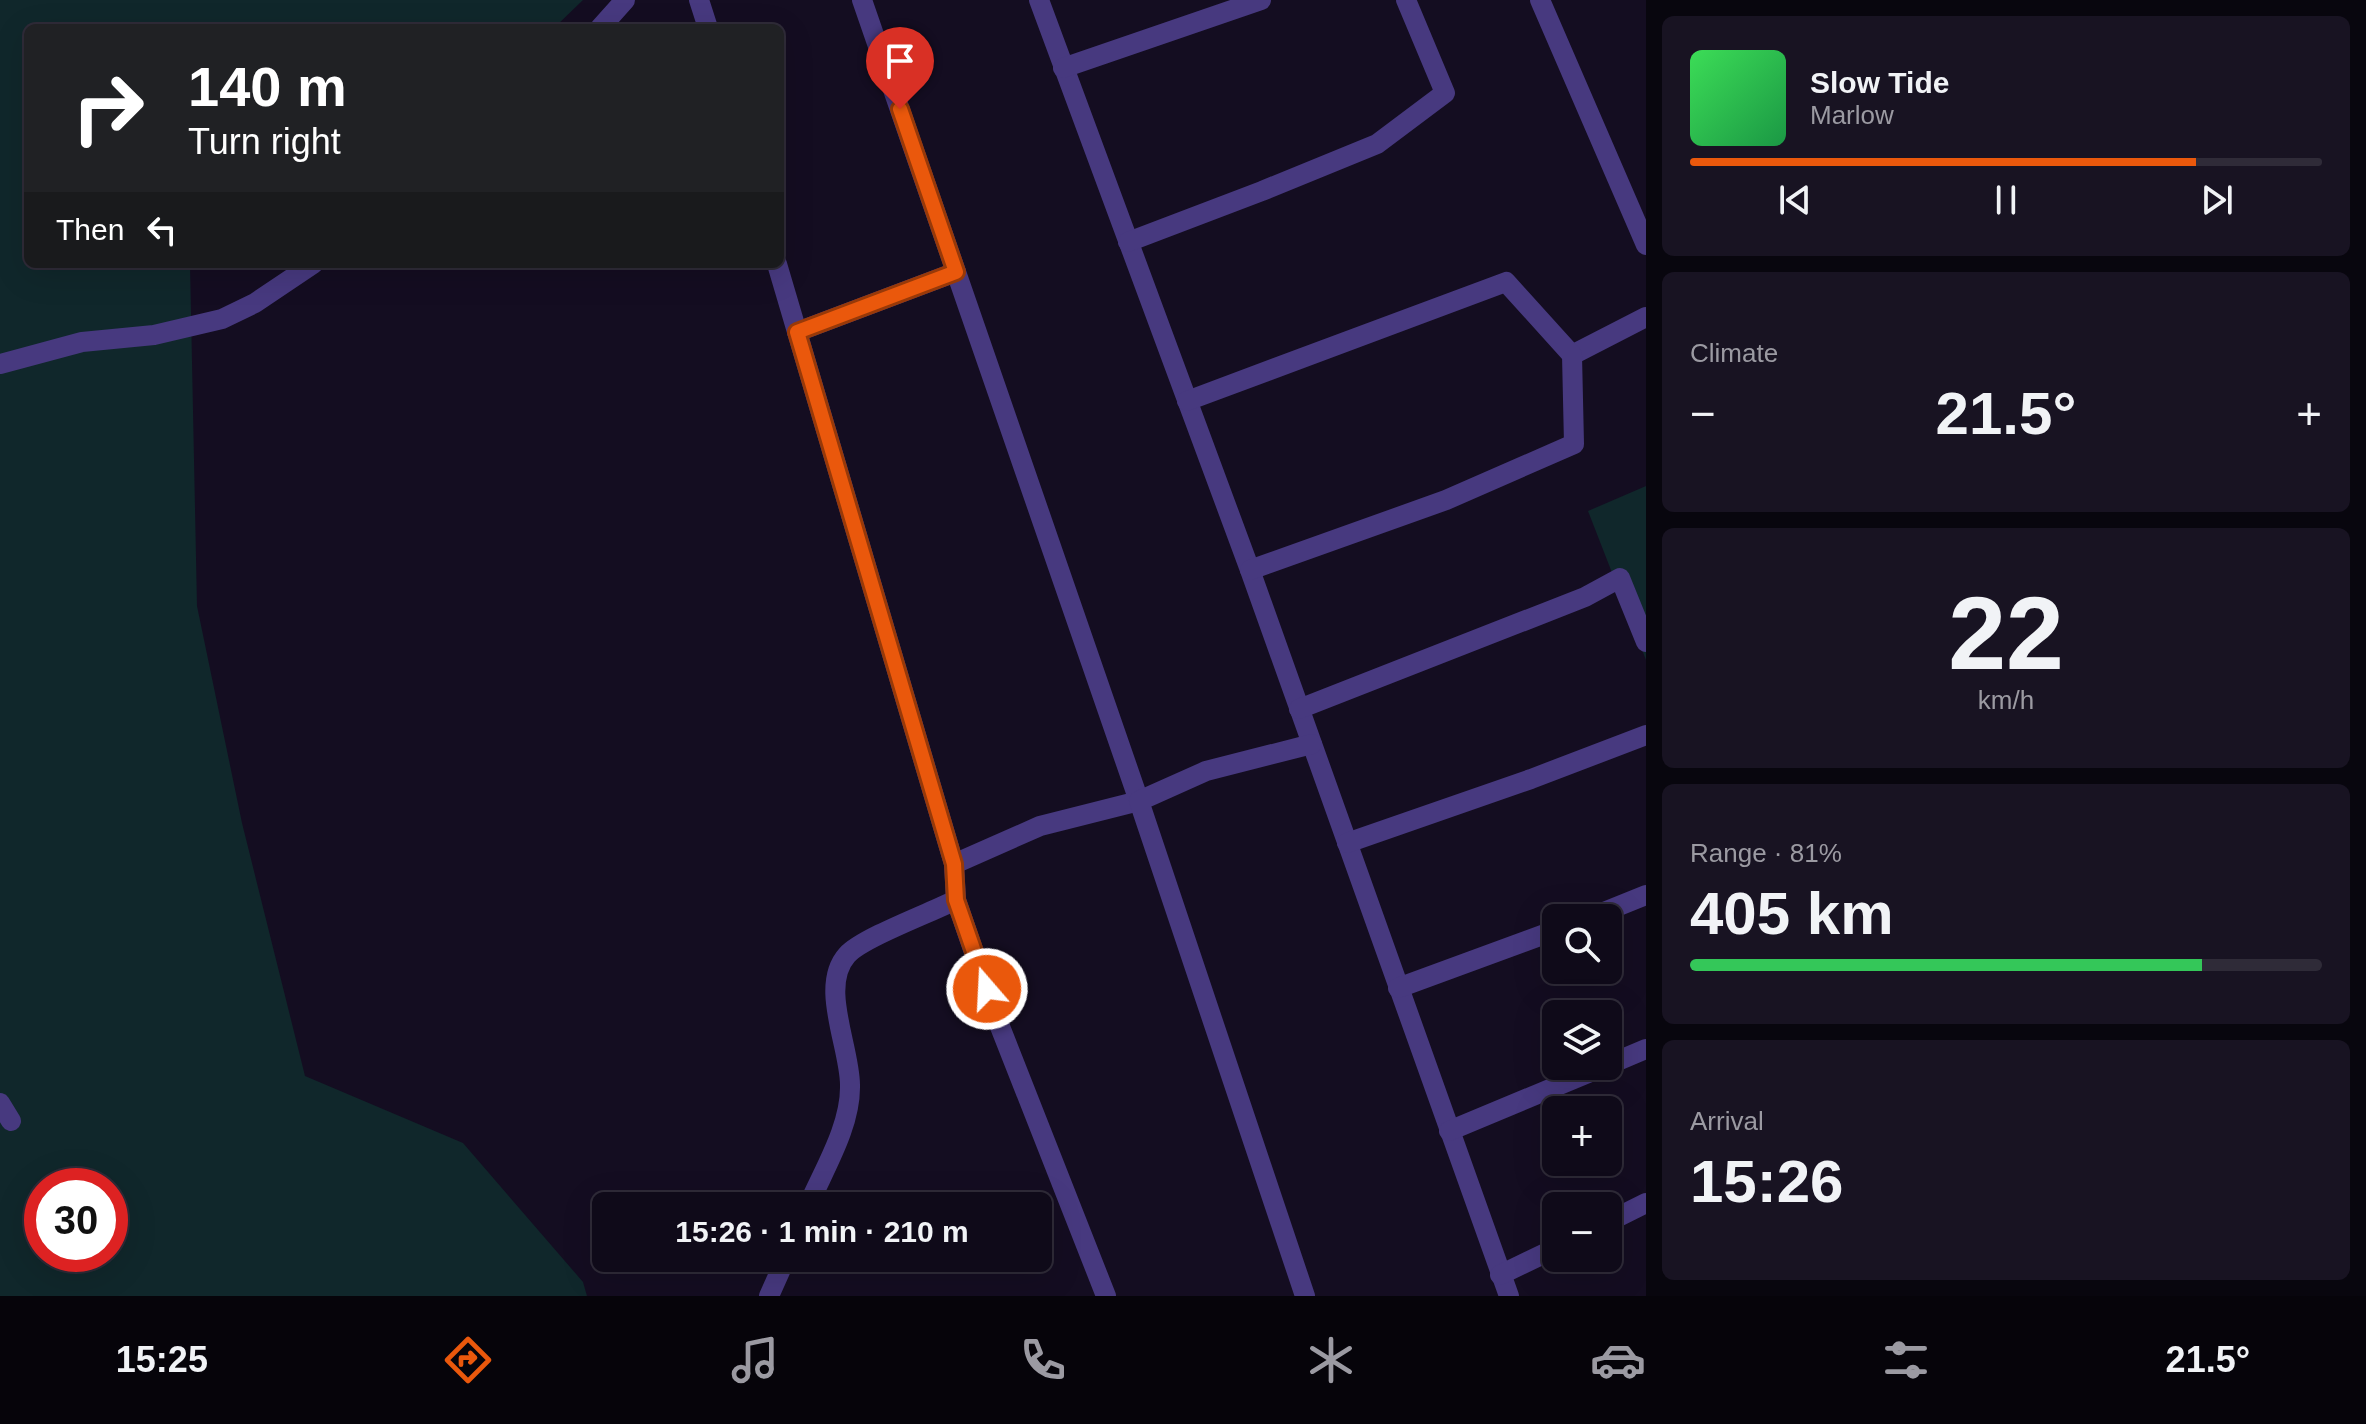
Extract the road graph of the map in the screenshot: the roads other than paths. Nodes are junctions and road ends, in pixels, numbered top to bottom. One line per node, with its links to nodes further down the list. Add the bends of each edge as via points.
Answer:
1 (625, 0): 8 (street)
2 (699, 0): 9 (street)
3 (862, 0): 15 (street)
4 (1039, 0): 10 (street)
5 (1261, 0): 10 (street)
6 (1406, 0): 11 (street, via 1445,93 1377,144)
7 (1540, 0): 12 (street)
8 (604, 24)
9 (707, 24)
10 (1063, 68): 11 (street)
11 (1128, 242): 20 (street)
12 (1646, 245)
13 (307, 268): 19 (street, via 222,319 154,335 82,342)
14 (778, 268): 17 (street)
15 (956, 272): 17 (street); 26 (street)
16 (1646, 317): 18 (street)
17 (797, 332): 28 (street)
18 (1572, 355): 20 (street, via 1506,282); 21 (street, via 1574,444 1446,500)
19 (0, 364)
20 (1187, 401): 21 (street)
21 (1250, 570): 23 (street)
22 (1646, 642): 23 (street, via 1620,578 1585,597)
23 (1299, 709): 25 (street)
24 (1646, 735): 27 (street)
25 (1312, 744): 26 (street, via 1206,771); 27 (street)
26 (1139, 801): 28 (street, via 1040,826); 48 (street)
27 (1347, 843): 33 (street)
28 (954, 864): 30 (street)
29 (1646, 895): 31 (street)
30 (956, 900): 40 (street, via 861,944 846,955 836,973 834,994 851,1089); 47 (street)
31 (1622, 905)
32 (1542, 935): 33 (street)
33 (1398, 988): 39 (street)
34 (1646, 1049): 35 (street)
35 (1622, 1059)
36 (1570, 1080): 39 (street)
37 (0, 1103): 38 (street)
38 (11, 1121)
39 (1449, 1131): 45 (street)
40 (814, 1192)
41 (1646, 1203): 42 (street)
42 (1622, 1215)
43 (1542, 1255): 45 (street)
44 (780, 1272): 46 (street)
45 (1500, 1275): 49 (street)
46 (769, 1296)
47 (1106, 1296)
48 (1305, 1296)
49 (1509, 1296)

